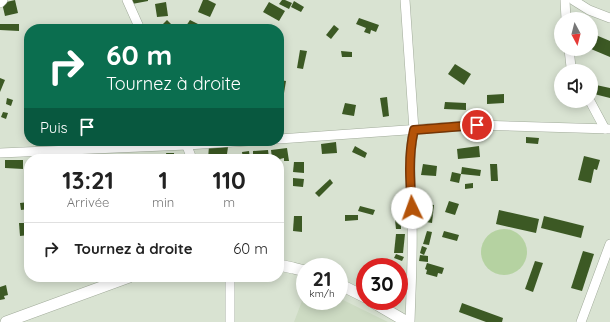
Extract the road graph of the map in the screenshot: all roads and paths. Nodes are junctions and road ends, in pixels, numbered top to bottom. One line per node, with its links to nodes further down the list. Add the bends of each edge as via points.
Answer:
1 (3, 0): 6 (street)
2 (128, 0): 9 (street)
3 (405, 0): 12 (street)
4 (565, 0): 7 (street)
5 (573, 0): 8 (street)
6 (0, 3)
7 (566, 12)
8 (610, 18)
9 (138, 24)
10 (594, 108): 11 (street)
11 (608, 129): 12 (street, via 477,125)
12 (414, 130): 13 (street); 24 (street, via 410,146 412,221)
13 (284, 139)
14 (130, 146): 15 (street)
15 (0, 153)
16 (610, 244): 25 (street)
17 (284, 266): 18 (main road)
18 (296, 269)
19 (115, 282): 22 (main road)
20 (230, 282): 23 (street)
21 (387, 310): 24 (main road)
22 (6, 322)
23 (230, 322)
24 (409, 322)
25 (580, 322)

